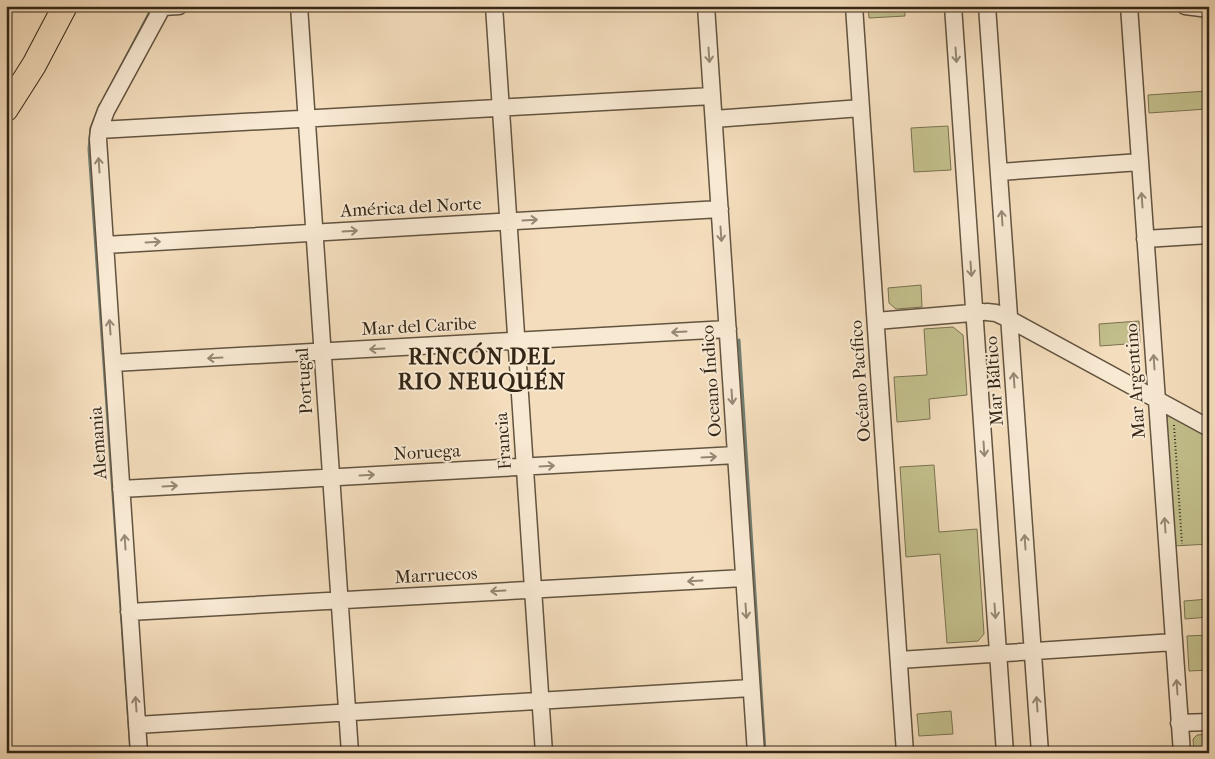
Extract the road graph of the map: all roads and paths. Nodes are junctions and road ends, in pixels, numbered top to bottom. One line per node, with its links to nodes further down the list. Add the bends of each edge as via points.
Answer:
1 (65, 6): 16 (highway)
2 (180, 6): 11 (street)
3 (299, 6): 17 (street, Portugal)
4 (494, 6): 14 (street, Francia)
5 (706, 6): 13 (street, Oceano Índico, one-way to 13)
6 (854, 6): 15 (street, Océano Pacífico)
7 (953, 6): 29 (street, Mar Báltico, one-way to 29)
8 (987, 6): 21 (street, Mar Báltico)
9 (1128, 6): 20 (street, Mar Argentino)
10 (1185, 6): 12 (street)
11 (163, 7): 19 (street)
12 (1209, 9)
13 (712, 96): 14 (street); 18 (street, Oceano Índico)
14 (500, 108): 17 (street); 23 (street, Francia)
15 (861, 108): 18 (street); 31 (street, Océano Pacífico)
16 (6, 109)
17 (306, 118): 19 (street); 24 (street, Portugal)
18 (714, 120): 22 (street, Oceano Índico)
19 (99, 130): 27 (street, Alemania, one-way to 19)
20 (1140, 162): 21 (street); 26 (street, Mar Argentino, one-way to 20)
21 (999, 172): 28 (street, Mar Báltico, one-way to 21)
22 (720, 209): 23 (street, América del Norte, one-way to 22); 32 (street, Oceano Índico, one-way to 32)
23 (508, 221): 24 (street, América del Norte, one-way to 23); 33 (street, Francia)
24 (314, 233): 27 (street, América del Norte, one-way to 24); 34 (street, Portugal)
25 (1209, 235): 26 (street)
26 (1145, 239): 36 (street, Mar Argentino, one-way to 26)
27 (105, 245): 35 (street, Alemania, one-way to 27)
28 (1008, 298): 29 (street, via 998,307); 30 (street, Mar Báltico)
29 (980, 312): 30 (street, via 996,313); 31 (street); 50 (street, Mar Báltico, one-way to 50)
30 (1010, 320): 36 (street); 49 (street, Mar Báltico, one-way to 30)
31 (876, 321): 51 (street, Océano Pacífico)
32 (728, 329): 33 (street, Mar del Caribe, one-way to 33); 39 (street, Oceano Índico, one-way to 39)
33 (516, 341): 34 (street, Mar del Caribe, one-way to 34); 40 (street, Francia)
34 (322, 352): 35 (street, Mar del Caribe, one-way to 35); 41 (street, Portugal)
35 (113, 363): 42 (street, Alemania)
36 (1156, 398): 38 (street); 48 (street, Mar Argentino, one-way to 36)
37 (1174, 423): 43 (path, via 1183,544)
38 (1209, 428)
39 (736, 455): 40 (street, Noruega, one-way to 39); 44 (street, Oceano Índico)
40 (525, 467): 41 (street, Noruega, one-way to 40); 45 (street, Francia)
41 (331, 477): 42 (street, Noruega, one-way to 41); 46 (street, Portugal)
42 (121, 489): 47 (street, Alemania, one-way to 42)
43 (1176, 544)
44 (744, 578): 45 (street, Marruecos, one-way to 45); 52 (street, Oceano Índico, one-way to 52)
45 (533, 590): 46 (street, Marruecos, one-way to 46); 53 (street, Francia)
46 (339, 600): 47 (street, Marruecos); 54 (street, Portugal)
47 (130, 612): 57 (street, Alemania, one-way to 47)
48 (1174, 642): 49 (street); 56 (street, Mar Argentino, one-way to 48)
49 (1033, 652): 50 (street); 64 (street, Mar Báltico, one-way to 49)
50 (998, 654): 51 (street); 63 (street, Mar Báltico)
51 (899, 660): 62 (street, Océano Pacífico)
52 (752, 688): 53 (street); 61 (street, Oceano Índico)
53 (541, 701): 54 (street); 60 (street, Francia)
54 (347, 712): 57 (street); 59 (street, Portugal)
55 (1209, 722): 56 (street)
56 (1180, 723): 65 (street, Mar Argentino)
57 (137, 725): 58 (street, Alemania)
58 (139, 753)
59 (350, 753)
60 (544, 753)
61 (756, 753)
62 (905, 753)
63 (1005, 753)
64 (1040, 753)
65 (1182, 753)

